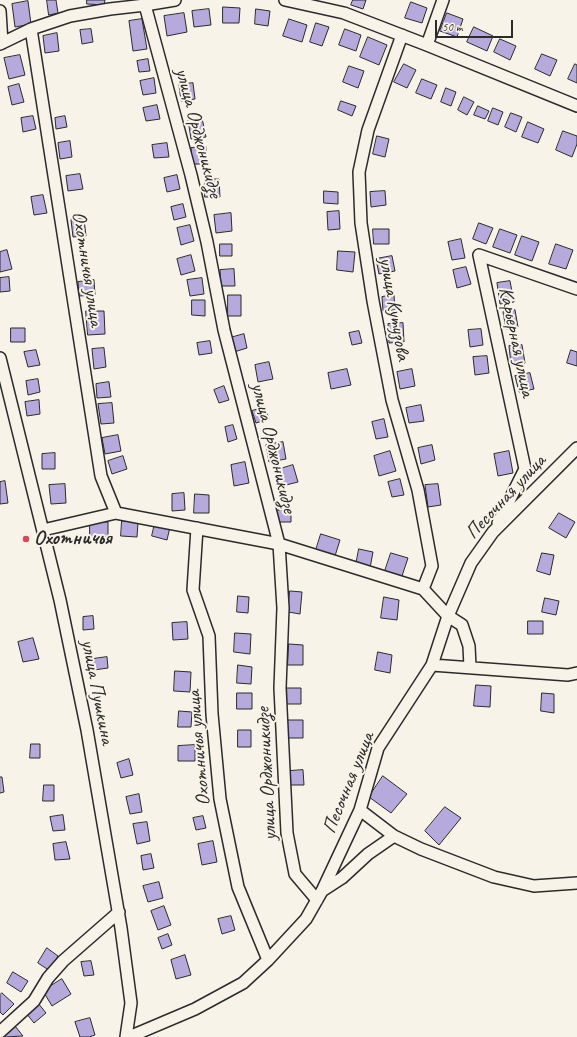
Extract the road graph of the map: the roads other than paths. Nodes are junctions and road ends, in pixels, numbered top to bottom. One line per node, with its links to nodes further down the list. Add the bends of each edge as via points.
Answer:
1 (175, 0): 5 (street)
2 (284, 0): 8 (street, via 344,13)
3 (443, 0): 10 (street)
4 (111, 5): 5 (street); 7 (street)
5 (145, 6): 19 (street, улица Орджоникидзе, via 191,175 224,330)
6 (0, 11): 9 (street)
7 (31, 29): 9 (street); 15 (street, Охотничья улица, via 100,476)
8 (402, 35): 10 (street); 20 (street, улица Кутузова, via 368,130 359,172 361,223 373,301 392,400 418,490 432,566)
9 (1, 44)
10 (427, 45): 11 (street)
11 (577, 106)
12 (577, 289): 18 (street, Карьерная улица, via 479,255 525,469)
13 (0, 358): 17 (street, улица Пушкина)
14 (577, 448): 18 (street, Песочная улица)
15 (116, 512): 16 (street); 17 (street)
16 (197, 528): 19 (street); 30 (street, Охотничья улица, via 193,590 209,636 212,714 220,799 238,887)
17 (43, 530): 29 (street, улица Пушкина, via 87,730)
18 (493, 532): 21 (street, Песочная улица, via 471,563)
19 (279, 544): 20 (street); 28 (street, улица Орджоникидзе, via 283,608 280,688 286,833 295,874)
20 (423, 589): 21 (street)
21 (448, 616): 22 (street, Песочная улица); 23 (street, via 462,625)
22 (432, 665): 23 (street); 25 (street, Песочная улица, via 378,748)
23 (470, 667): 24 (street, via 568,675)
24 (577, 673)
25 (360, 810): 26 (street); 28 (street, Песочная улица)
26 (394, 836): 27 (street, via 494,877 534,886); 28 (street, via 368,854)
27 (577, 883)
28 (319, 896): 30 (street, Песочная улица, via 306,919)
29 (119, 912): 31 (street, via 62,961 34,1000); 32 (street, улица Пушкина, via 131,1003)
30 (268, 960): 32 (street, Песочная улица, via 243,983 195,1009)
31 (0, 1032)
32 (128, 1037)

